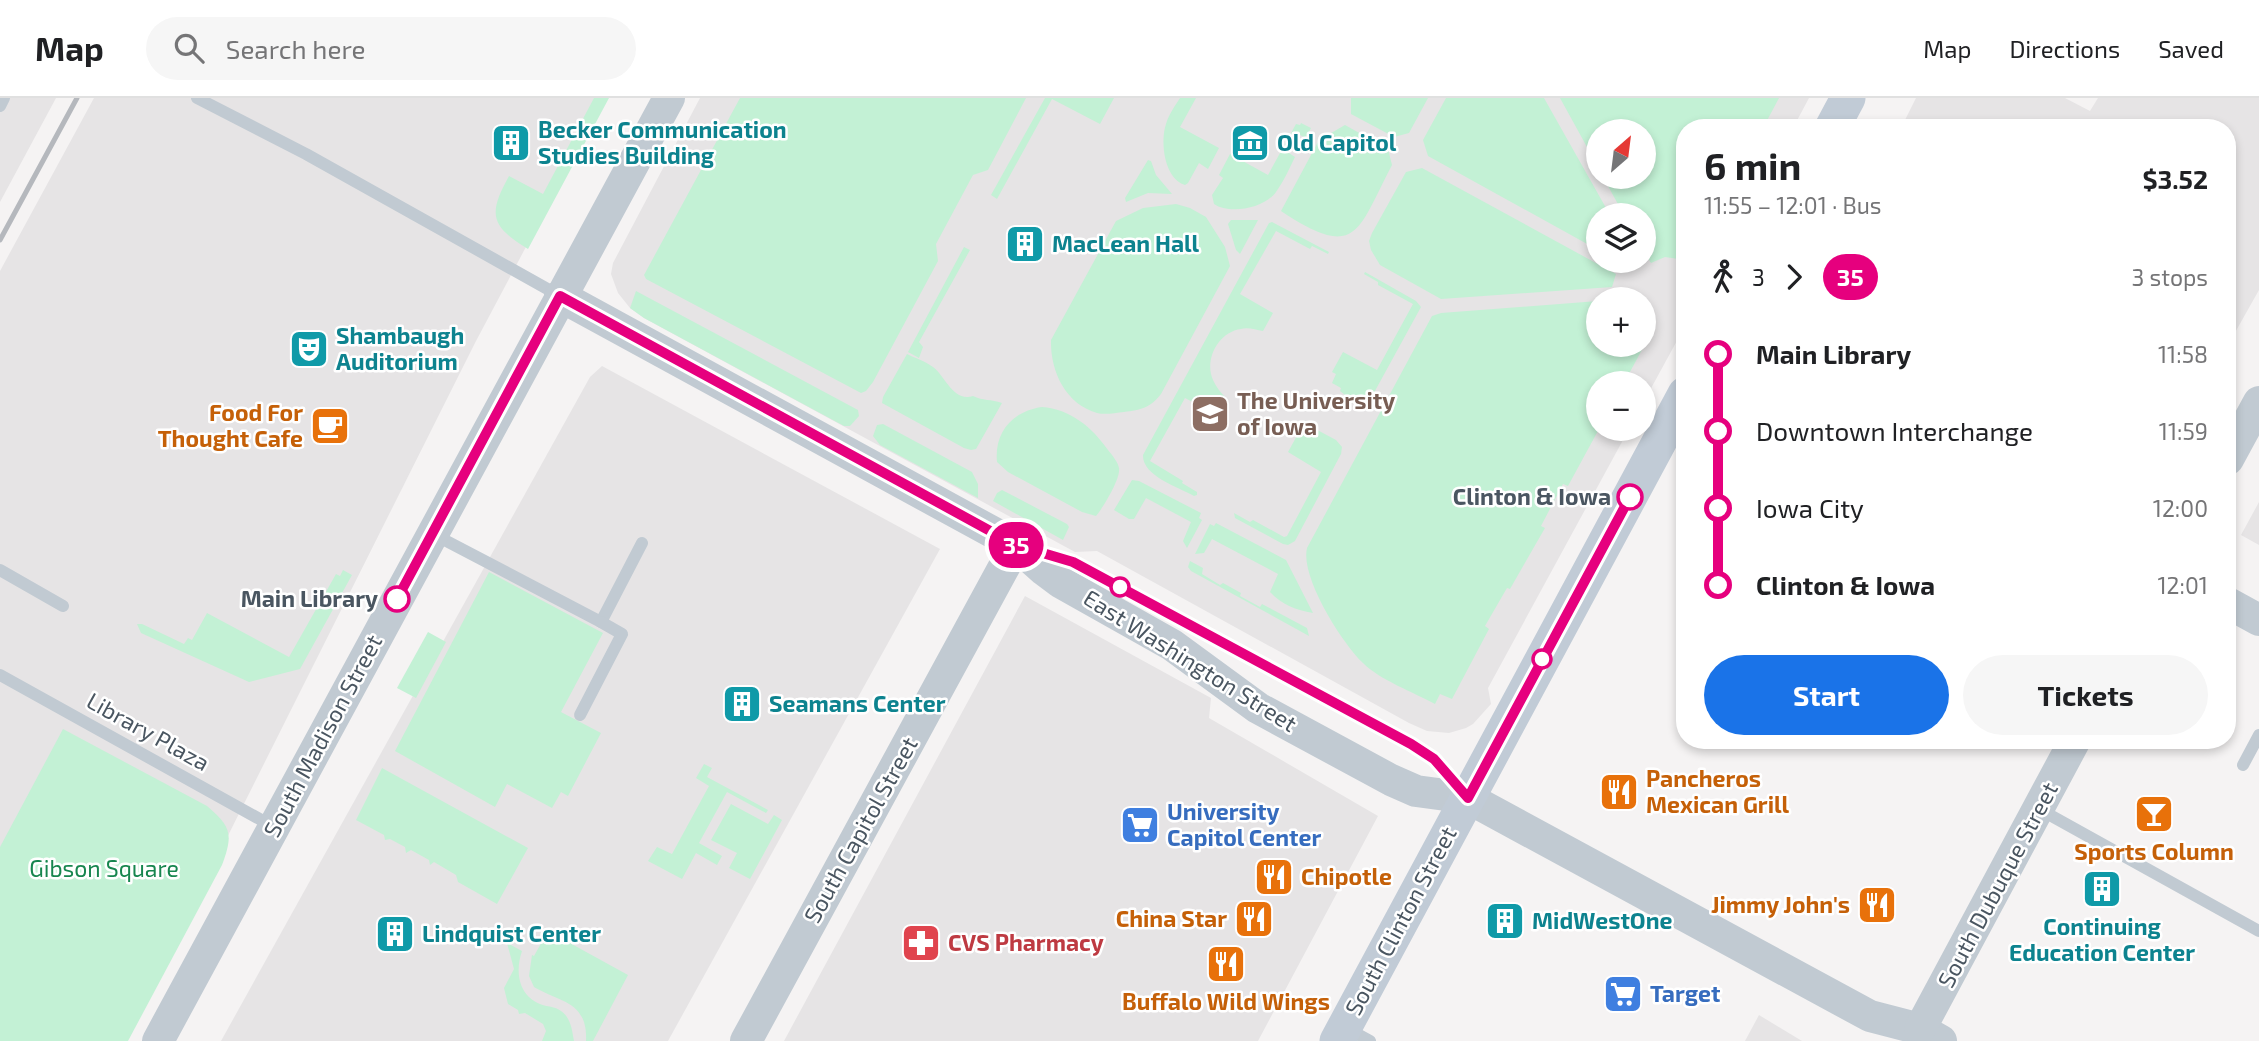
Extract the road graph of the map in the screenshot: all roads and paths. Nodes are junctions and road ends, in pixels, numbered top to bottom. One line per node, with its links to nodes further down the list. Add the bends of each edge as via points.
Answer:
1 (4, 98): 5 (lane)
2 (197, 98): 7 (lane)
3 (668, 98): 7 (street, South Madison Street)
4 (1848, 98): 6 (main road)
5 (0, 106)
6 (1837, 119)
7 (560, 296): 11 (street, South Madison Street); 13 (street, East Washington Street)
8 (2259, 402): 10 (street)
9 (1676, 411): 24 (main road, South Clinton Street)
10 (2236, 444)
11 (433, 534): 18 (lane); 26 (street, South Madison Street)
12 (642, 542): 18 (lane)
13 (1016, 545): 24 (street, East Washington Street, via 1060,582 1172,645 1258,708 1416,791); 31 (street, South Capitol Street)
14 (0, 570): 15 (lane)
15 (63, 606)
16 (2236, 607): 17 (street)
17 (2259, 620)
18 (601, 622): 20 (lane, via 622,634)
19 (0, 675): 26 (lane, Library Plaza)
20 (580, 715)
21 (2259, 735): 23 (lane)
22 (2070, 749): 25 (street, South Dubuque Street)
23 (2243, 765)
24 (1468, 798): 28 (street, East Washington Street, via 1870,1016); 29 (main road, South Clinton Street)
25 (2038, 809): 27 (lane); 28 (street, South Dubuque Street)
26 (274, 827): 30 (street, South Madison Street)
27 (2259, 931)
28 (1931, 1035)
29 (1351, 1036)
30 (158, 1041)
31 (746, 1041)

